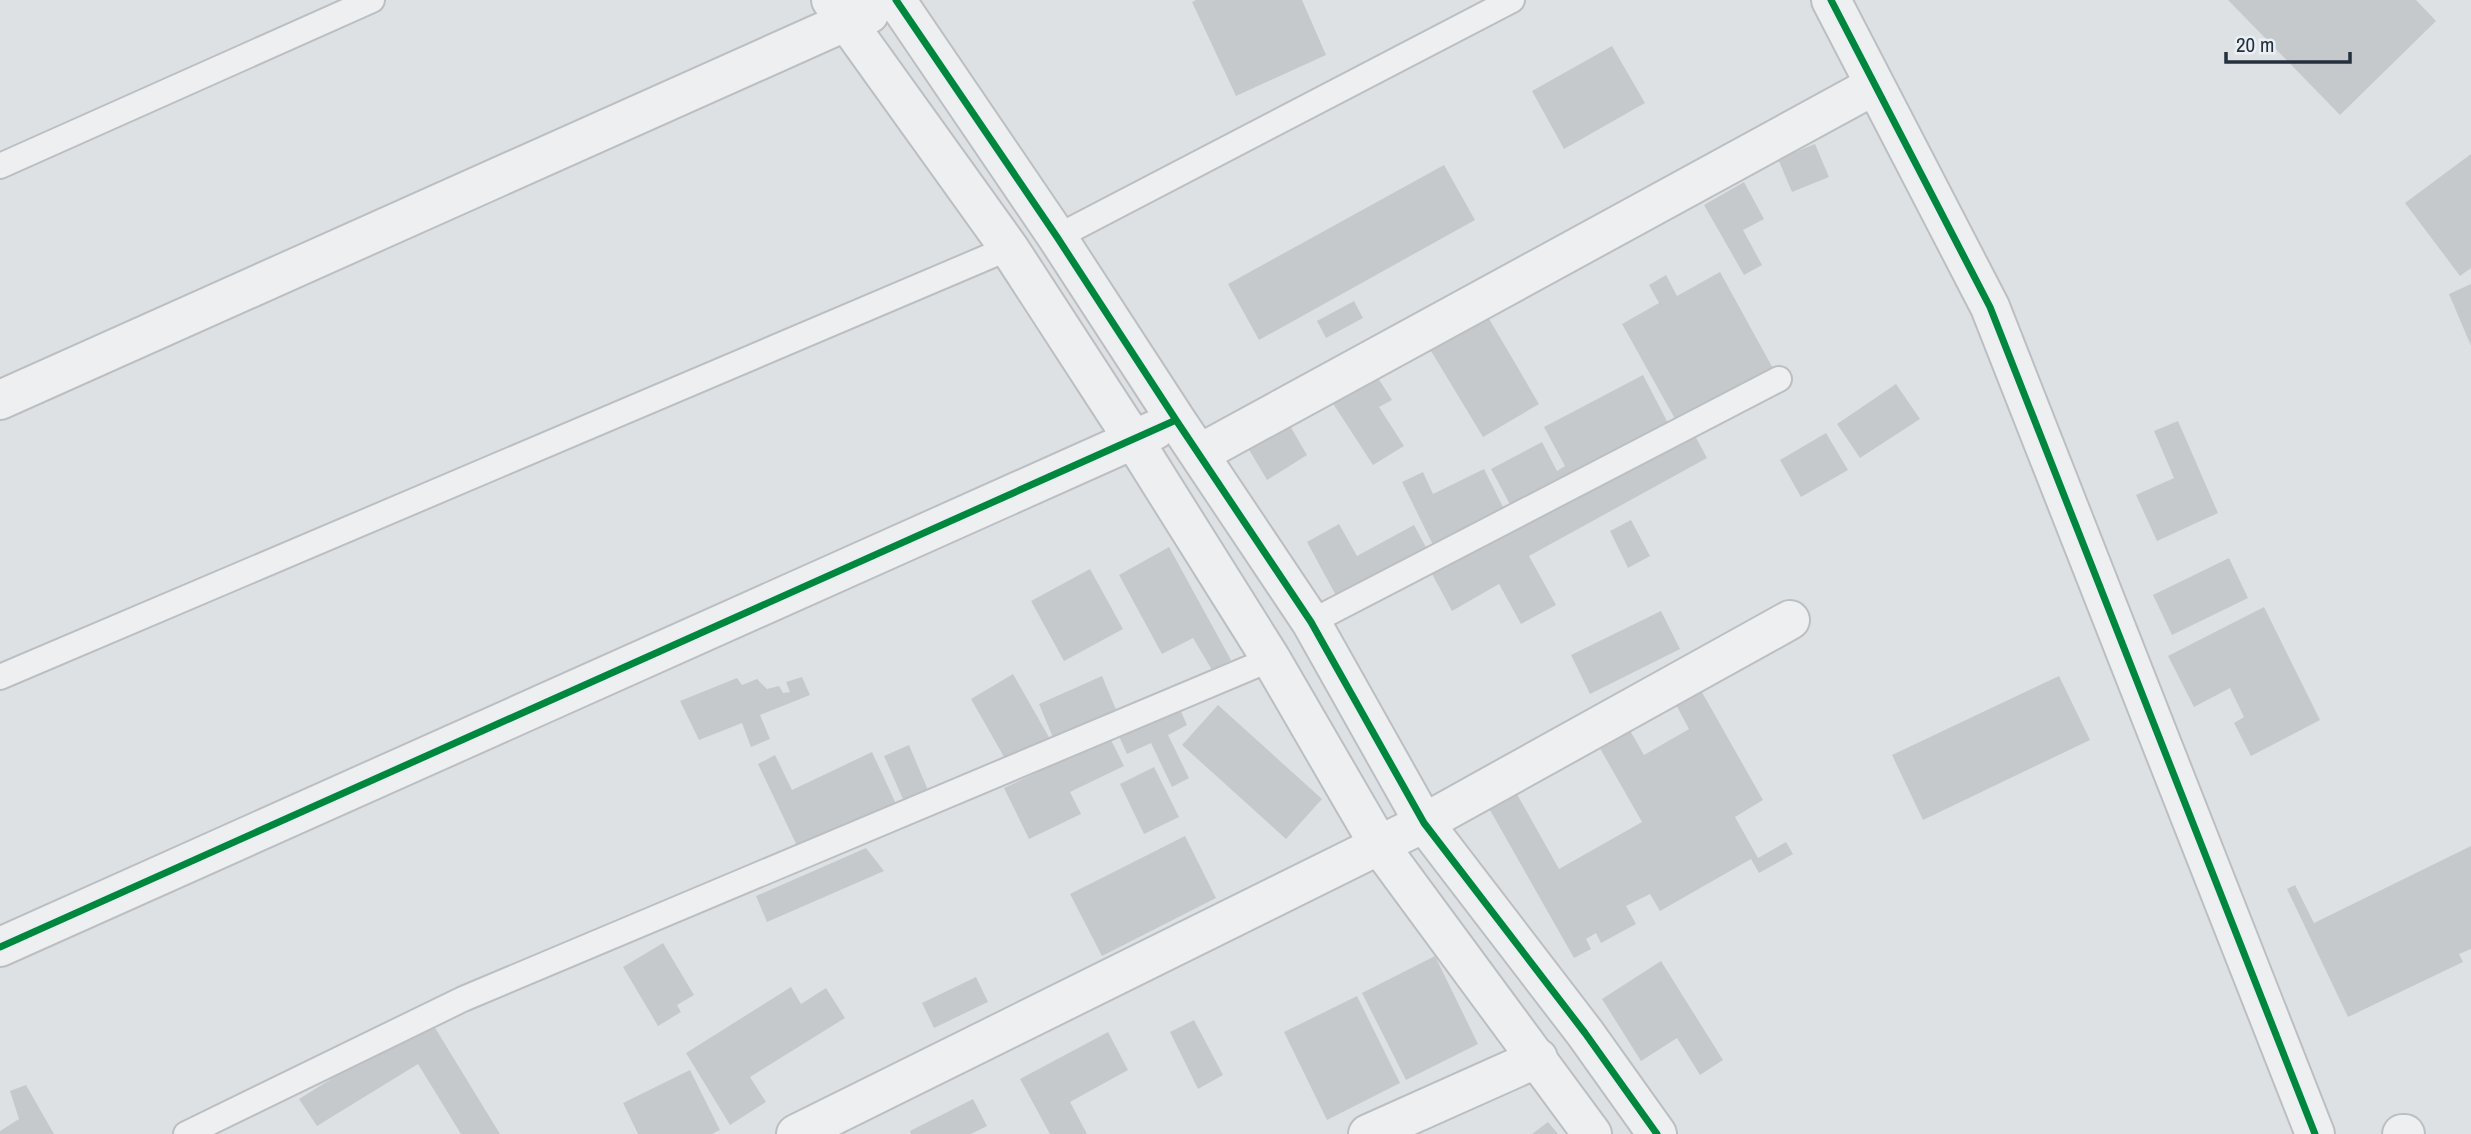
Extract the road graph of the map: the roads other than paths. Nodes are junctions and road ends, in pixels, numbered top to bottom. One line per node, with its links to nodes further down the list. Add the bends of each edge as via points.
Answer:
1 (372, 0): 7 (lane)
2 (1512, 0): 8 (lane)
3 (1830, 0): 6 (street)
4 (900, 1): 5 (street); 8 (street)
5 (838, 11): 9 (street); 11 (street)
6 (1875, 85): 14 (street); 28 (street, via 1990,307)
7 (0, 166)
8 (1057, 237): 12 (street)
9 (1009, 248): 13 (street); 18 (lane)
10 (1779, 379): 16 (lane)
11 (0, 400)
12 (1176, 420): 13 (street); 14 (street)
13 (1133, 439): 17 (street); 21 (street)
14 (1199, 454): 16 (street)
15 (1790, 620): 19 (street)
16 (1311, 622): 19 (street)
17 (1271, 659): 20 (street); 23 (lane, via 463,999)
18 (0, 677)
19 (1424, 823): 20 (street); 27 (street, via 1585,1032)
20 (1379, 845): 22 (street); 24 (street)
21 (0, 947)
22 (1538, 1058): 25 (street); 26 (street)
23 (186, 1134)
24 (796, 1134)
25 (1368, 1134)
26 (1592, 1134)
27 (1657, 1134)
28 (2315, 1134)

